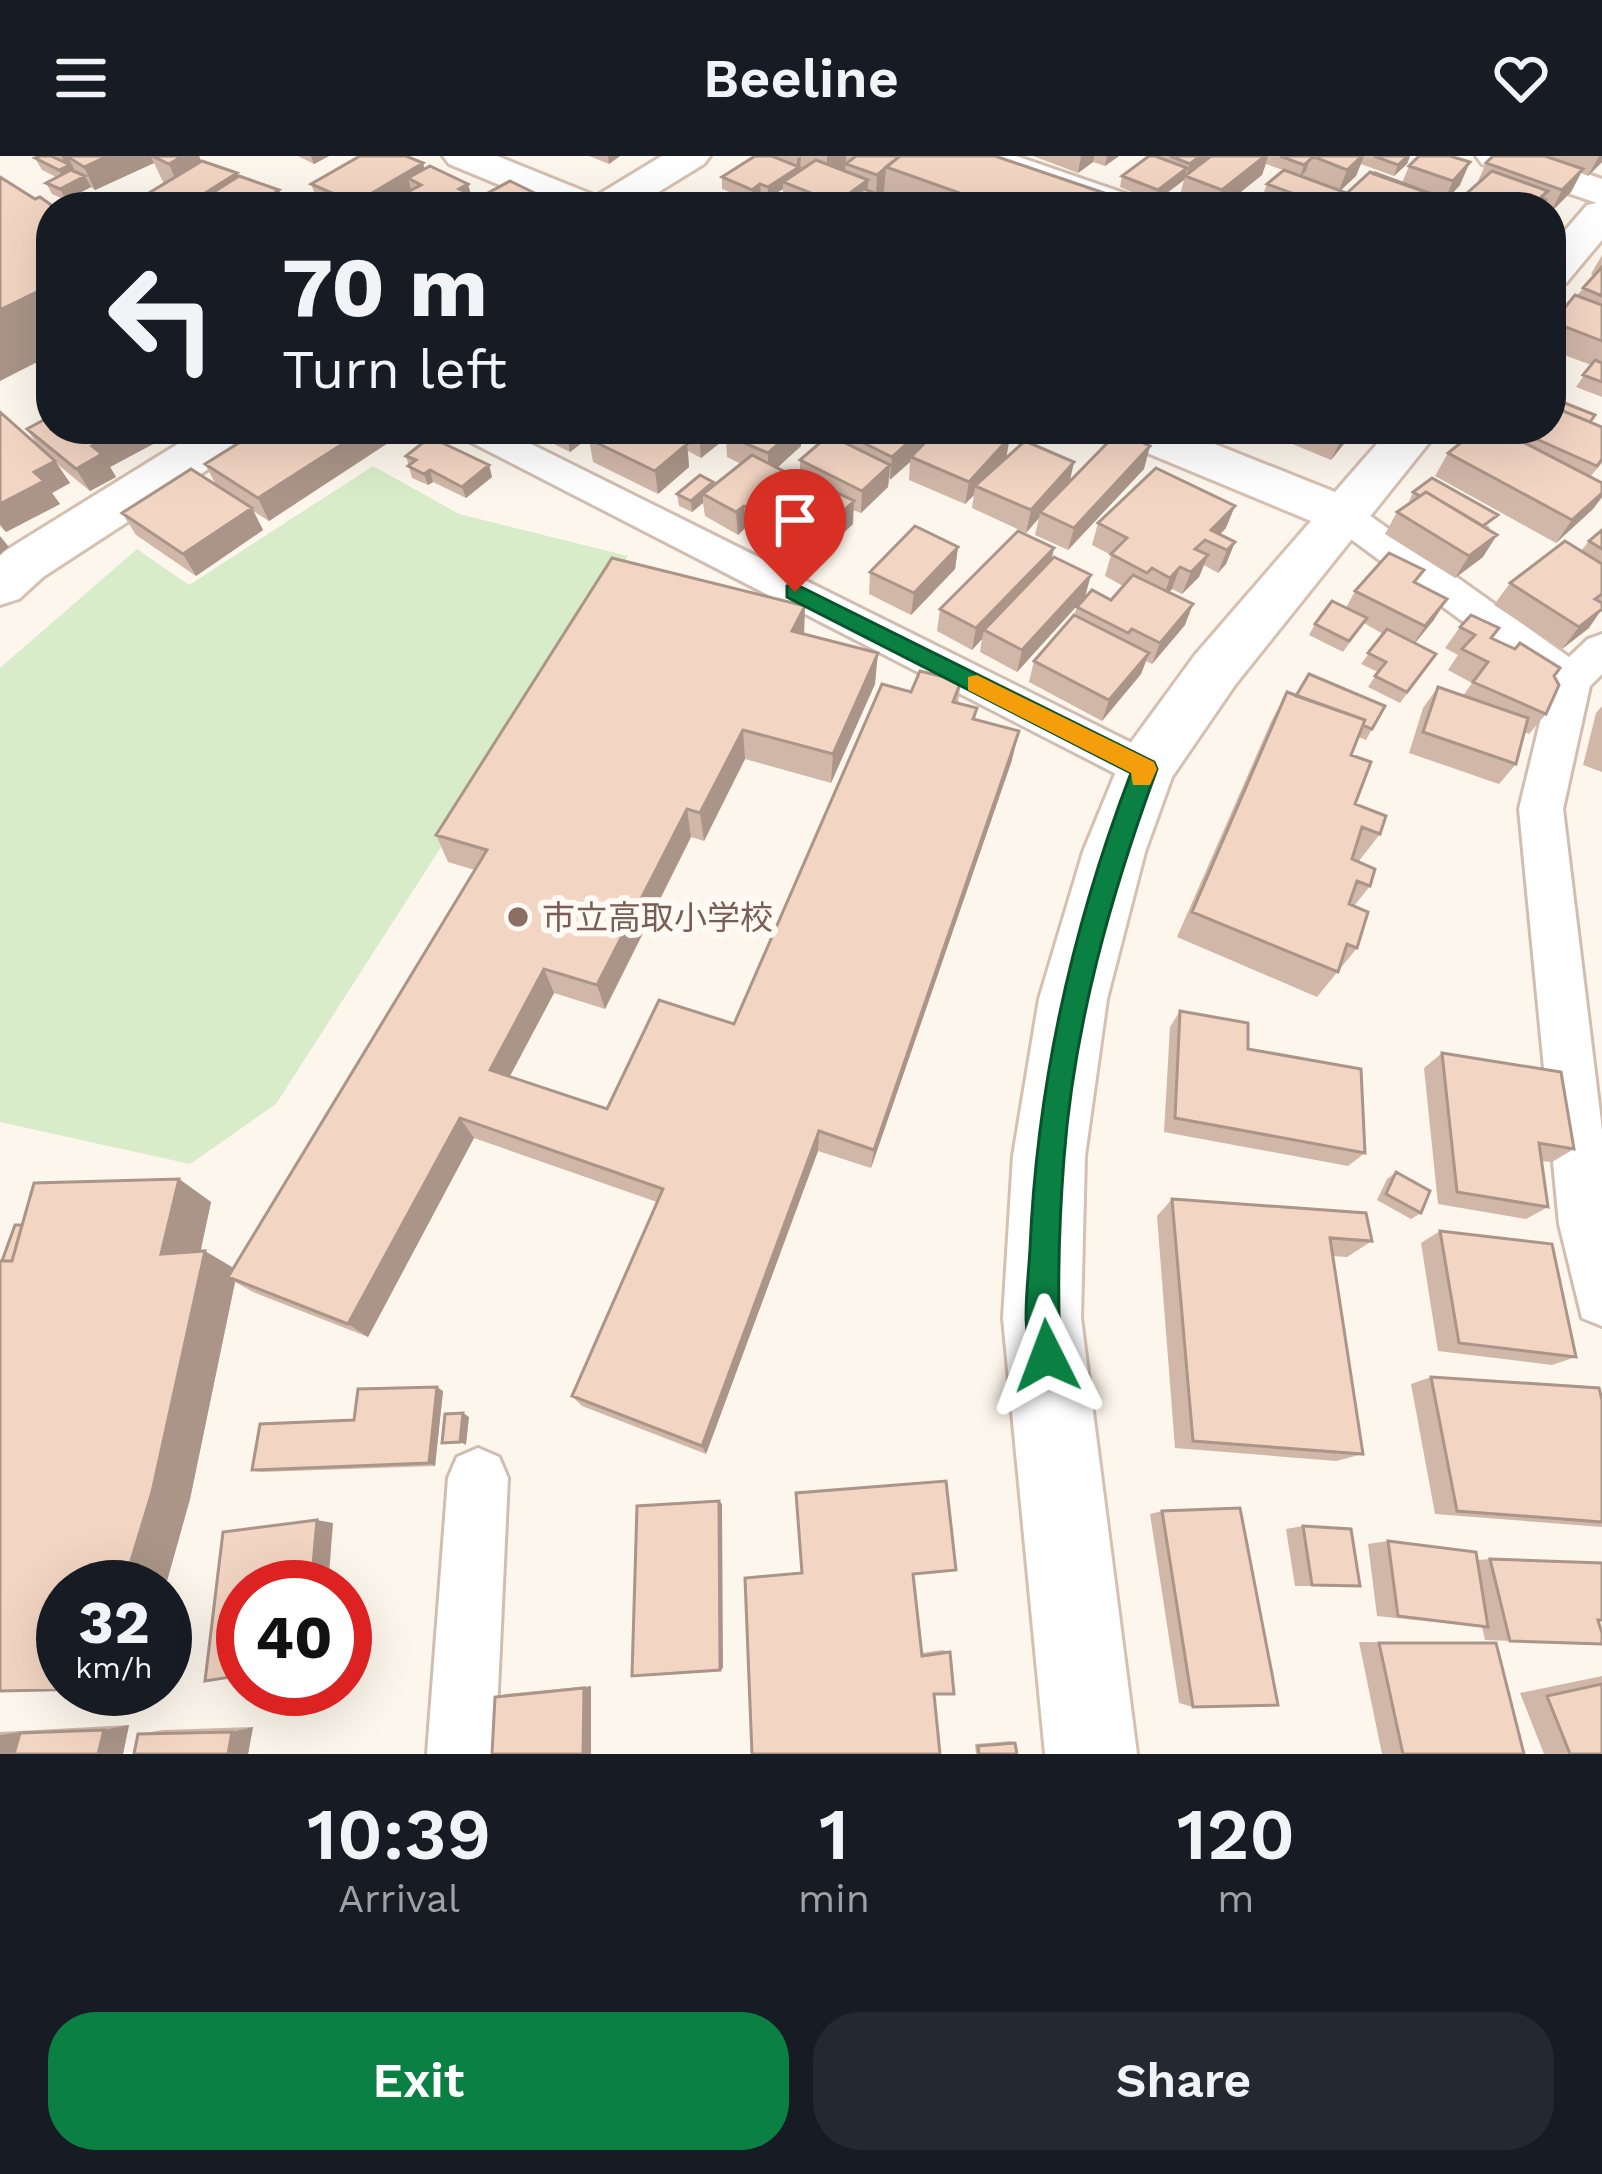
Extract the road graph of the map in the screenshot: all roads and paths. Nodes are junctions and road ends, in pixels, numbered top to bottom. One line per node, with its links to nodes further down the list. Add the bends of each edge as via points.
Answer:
1 (463, 156): 5 (street)
2 (690, 156): 6 (street)
3 (988, 156): 7 (street)
4 (1496, 156): 8 (street)
5 (551, 192)
6 (631, 192)
7 (1093, 192)
8 (1602, 192)
9 (1602, 214): 10 (street)
10 (1566, 256)
11 (212, 444): 16 (street)
12 (503, 444): 18 (street)
13 (1170, 444): 15 (street)
14 (1404, 444): 15 (street)
15 (1342, 514): 17 (street); 18 (street)
16 (0, 586)
17 (1587, 664): 19 (street, via 1541,809 1586,1224)
18 (1145, 769): 22 (street, via 1073,999 1049,1156 1042,1318)
19 (1602, 1298)
20 (478, 1478): 21 (street)
21 (461, 1754)
22 (1091, 1754)

